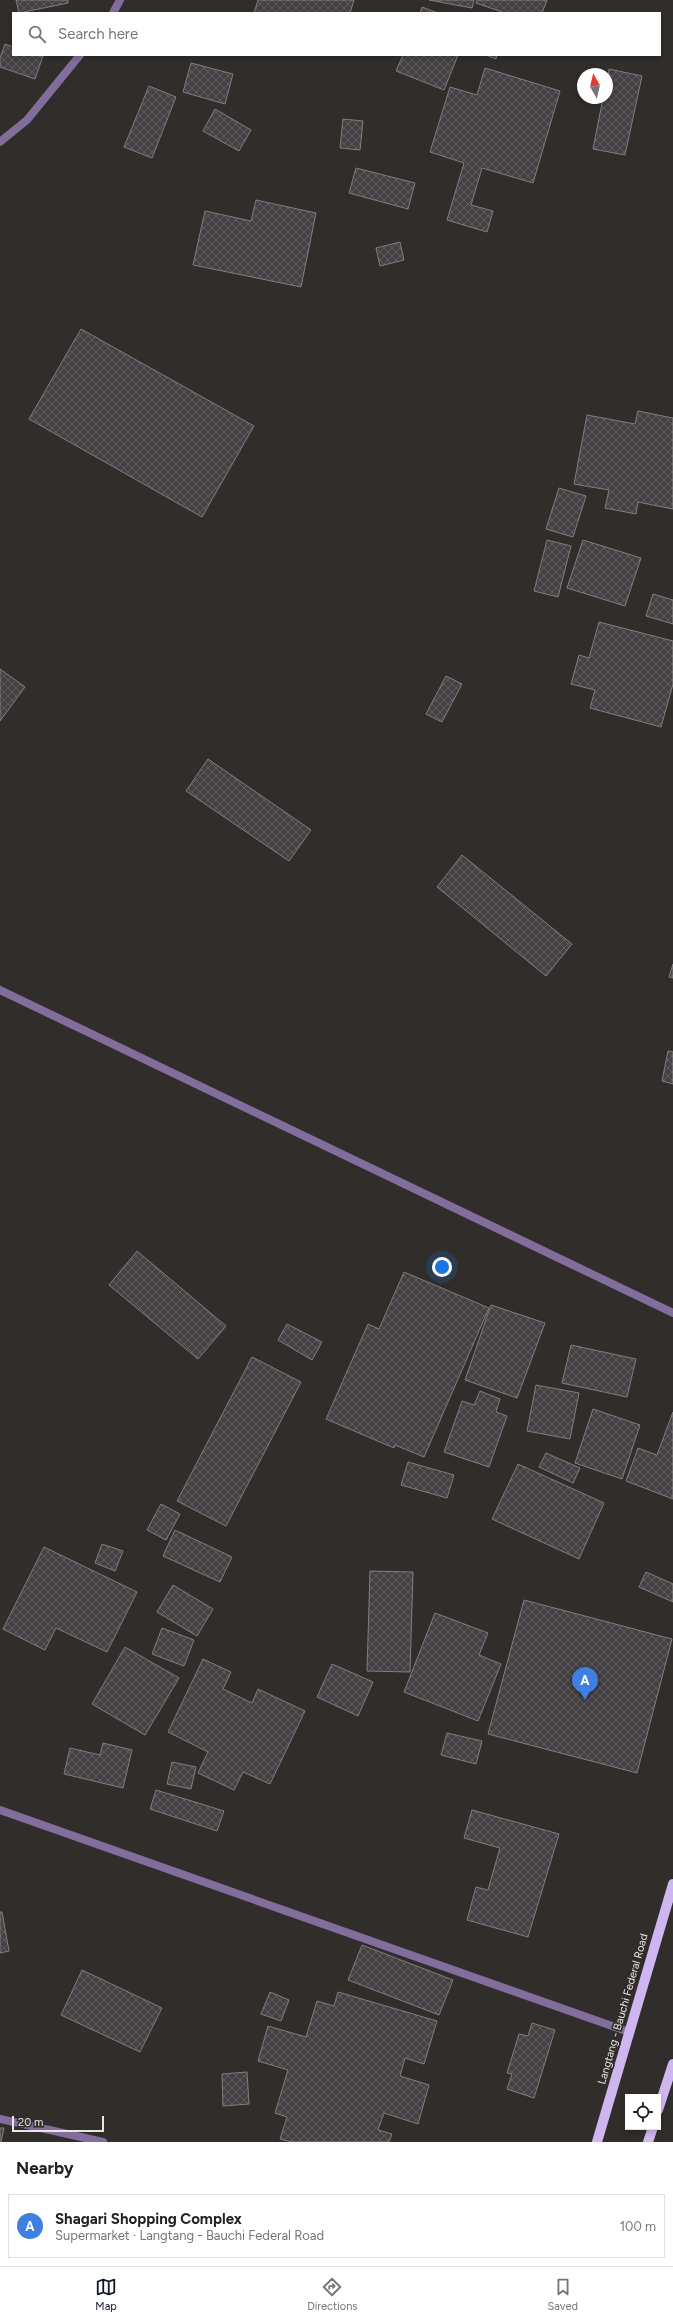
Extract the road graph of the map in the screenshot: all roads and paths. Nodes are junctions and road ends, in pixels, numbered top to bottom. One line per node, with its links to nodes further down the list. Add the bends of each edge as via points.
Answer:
1 (120, 0): 2 (street)
2 (114, 12)
3 (79, 56): 4 (street, via 27,120)
4 (0, 142)
5 (0, 990): 6 (street)
6 (673, 1313)
7 (0, 1810): 9 (street)
8 (673, 1884): 9 (main road, Langtang - Bauchi Federal Road)
9 (629, 2032): 15 (main road, Langtang - Bauchi Federal Road)
10 (673, 2064): 11 (main road)
11 (661, 2101)
12 (0, 2118): 14 (street)
13 (652, 2130): 16 (main road)
14 (103, 2142)
15 (597, 2142)
16 (648, 2142)

